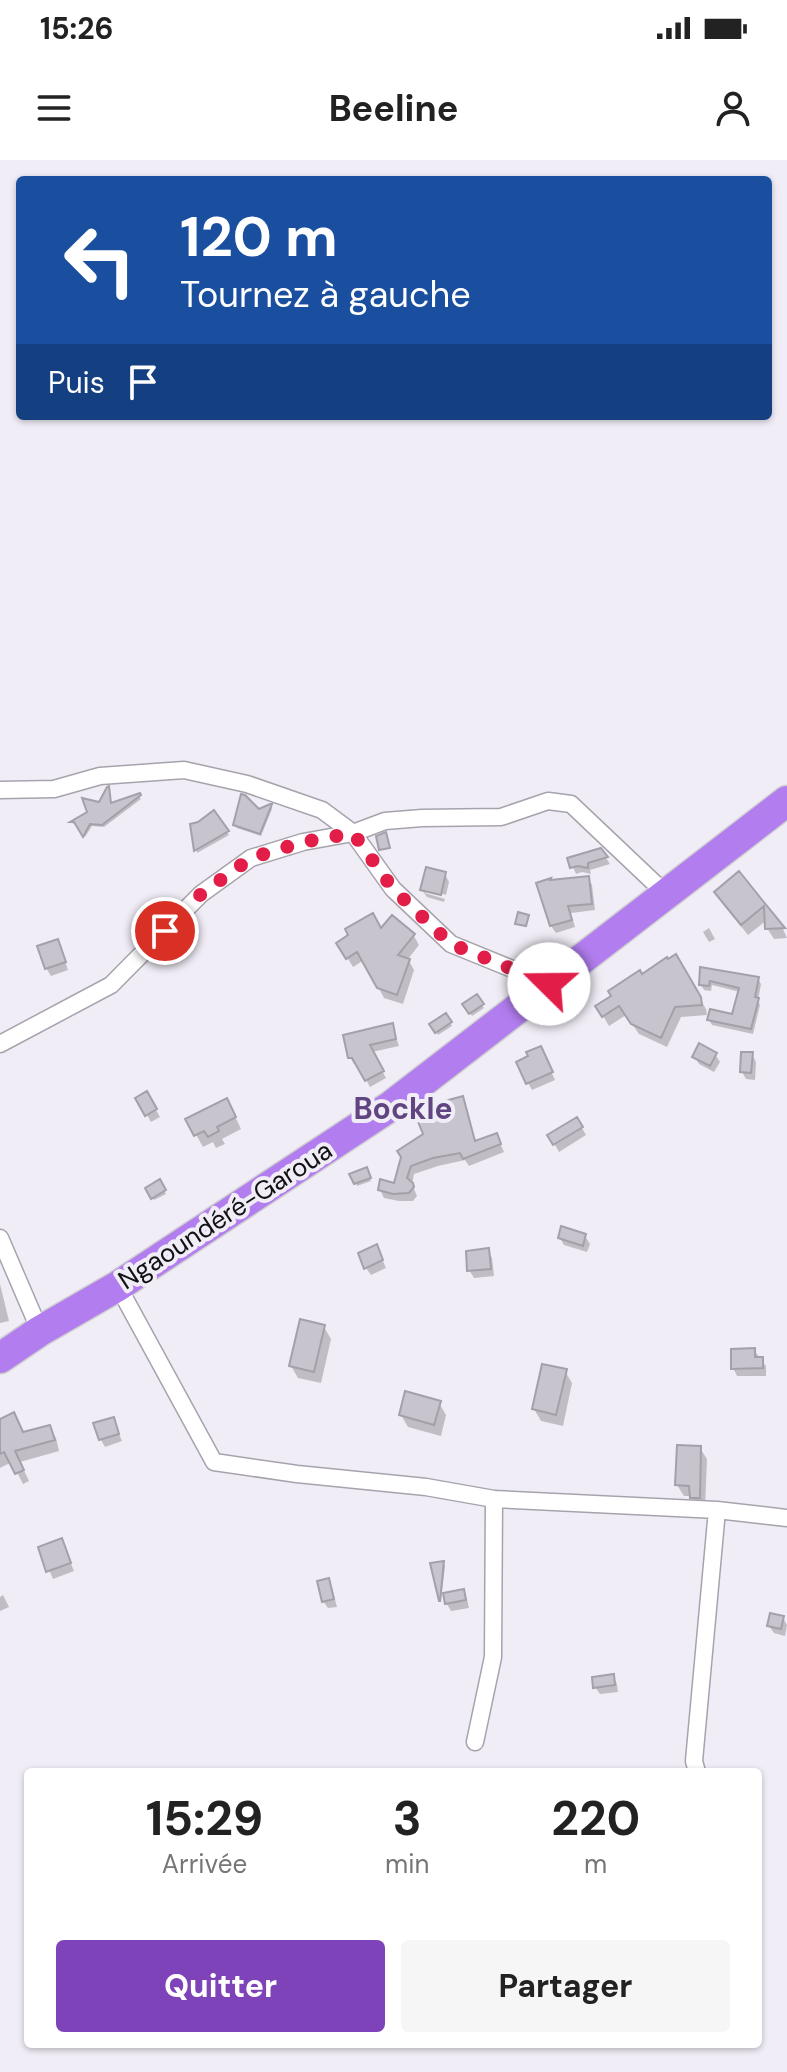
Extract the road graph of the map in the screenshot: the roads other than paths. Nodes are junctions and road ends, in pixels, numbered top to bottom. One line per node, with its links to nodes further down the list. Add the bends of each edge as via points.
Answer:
1 (0, 790): 3 (street, via 54,789 100,776 184,770 247,784 322,810)
2 (787, 801): 4 (highway, Ngaoundéré-Garoua)
3 (353, 833): 4 (street, via 385,821 501,817 548,801 571,804); 5 (street, via 393,889 451,944); 6 (street, via 251,858 201,894 111,985)
4 (666, 894): 5 (highway, Ngaoundéré-Garoua)
5 (549, 984): 8 (highway, Ngaoundéré-Garoua, via 391,1106)
6 (0, 1044)
7 (0, 1238): 9 (street)
8 (118, 1286): 9 (highway, Ngaoundéré-Garoua); 11 (street, via 214,1462)
9 (40, 1331): 10 (highway, Ngaoundéré-Garoua)
10 (0, 1358)
11 (494, 1499): 12 (street); 14 (street, via 493,1657)
12 (717, 1510): 13 (street); 15 (street)
13 (787, 1518)
14 (475, 1742)
15 (696, 1768)

